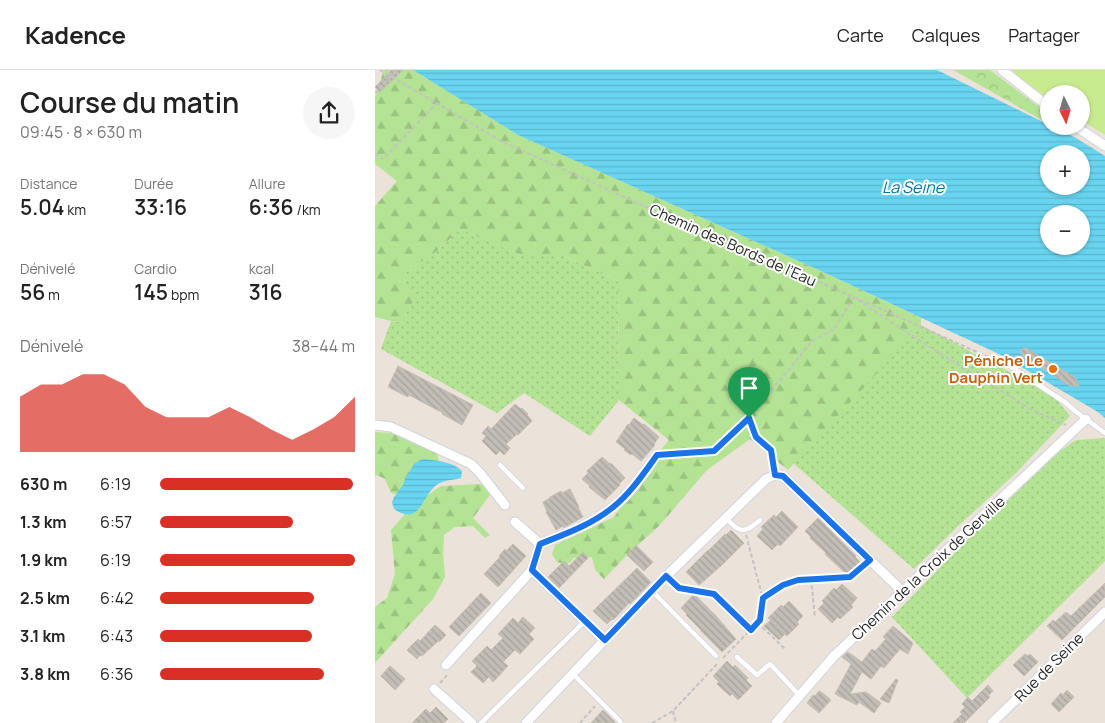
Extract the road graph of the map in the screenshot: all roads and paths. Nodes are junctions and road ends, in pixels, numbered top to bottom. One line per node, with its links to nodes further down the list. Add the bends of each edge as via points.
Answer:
1 (381, 70): 6 (path, Chemin des Bords de l’Eau)
2 (397, 70): 4 (path)
3 (1002, 70): 5 (street)
4 (375, 92)
5 (1040, 100)
6 (438, 103): 9 (path, via 383,159); 10 (path, Chemin des Bords de l’Eau, via 501,141)
7 (1088, 135): 8 (street)
8 (1105, 146)
9 (375, 154)
10 (854, 297): 11 (path, Chemin des Bords de l’Eau); 12 (path, via 834,329 812,341); 15 (path, via 1034,411)
11 (1010, 366): 13 (lane, via 1067,402)
12 (749, 418): 17 (path, via 714,451); 19 (path, via 756,437 771,450)
13 (1086, 419): 15 (street, Chemin de la Croix de Gerville); 16 (lane)
14 (375, 425): 21 (street, via 391,427 471,464)
15 (1075, 429): 32 (street, Chemin de la Croix de Gerville)
16 (1105, 433)
17 (657, 455): 26 (street, via 613,508 579,529)
18 (500, 466): 20 (lane)
19 (775, 475): 22 (street, via 766,479); 27 (street, via 783,476)
20 (523, 488)
21 (505, 505)
22 (726, 518): 25 (lane); 29 (street)
23 (760, 520): 25 (lane)
24 (515, 522): 26 (street)
25 (744, 530): 33 (path)
26 (540, 544): 28 (street)
27 (870, 560): 30 (path, via 850,577); 32 (street)
28 (532, 570): 36 (street); 43 (street)
29 (666, 576): 31 (street); 38 (path, via 679,588 714,594)
30 (811, 579): 33 (path, via 783,585); 35 (path)
31 (651, 591): 39 (street); 41 (lane)
32 (903, 592): 46 (street, Chemin de la Croix de Gerville, via 834,656)
33 (763, 598): 37 (path)
34 (1105, 612): 57 (street, Rue de Seine)
35 (815, 618)
36 (585, 621): 39 (street); 51 (lane)
37 (758, 622): 38 (path); 40 (path)
38 (751, 630): 48 (path)
39 (605, 640): 44 (street)
40 (785, 649)
41 (716, 656)
42 (737, 657): 46 (lane, via 757,675 770,664)
43 (446, 665)
44 (573, 674): 47 (lane); 52 (street)
45 (434, 689): 50 (street)
46 (799, 696): 56 (street, Chemin de la Croix de Gerville)
47 (600, 701): 49 (lane); 53 (path)
48 (673, 711): 54 (path); 55 (path)
49 (620, 721)
50 (471, 723)
51 (481, 723)
52 (526, 723)
53 (580, 723)
54 (651, 723)
55 (676, 723)
56 (776, 723)
57 (992, 723)

